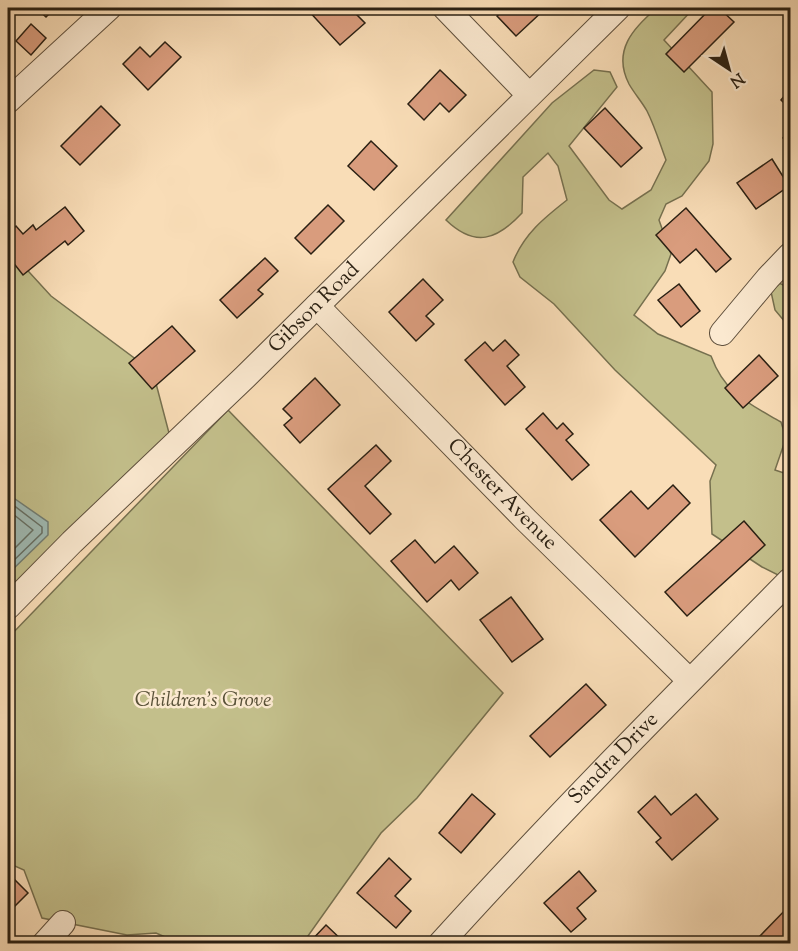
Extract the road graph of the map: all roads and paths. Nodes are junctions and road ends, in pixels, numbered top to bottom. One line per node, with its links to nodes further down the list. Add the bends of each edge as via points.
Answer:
1 (109, 8): 5 (street)
2 (445, 8): 4 (street)
3 (618, 8): 4 (street, Gibson Road)
4 (529, 95): 7 (street, Gibson Road)
5 (8, 101)
6 (790, 255): 8 (street)
7 (317, 306): 10 (street, Gibson Road); 11 (street, Chester Avenue)
8 (722, 333)
9 (790, 580): 11 (street, Sandra Drive)
10 (8, 607)
11 (689, 680): 14 (street, Sandra Drive, via 529,845)
12 (63, 922): 13 (street)
13 (44, 944)
14 (440, 944)

